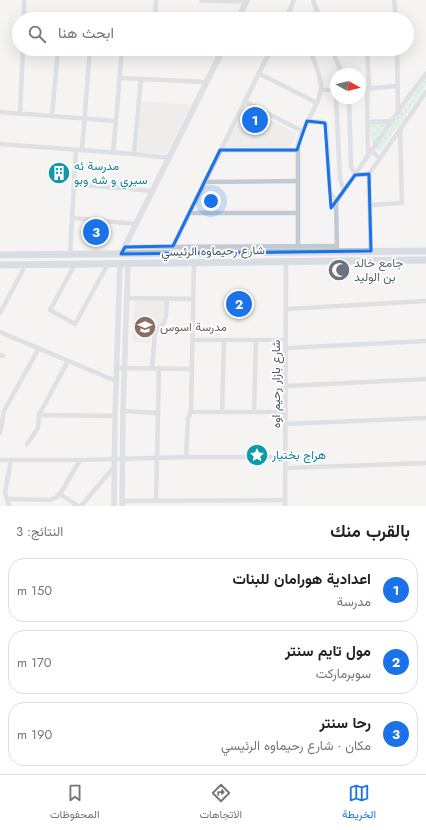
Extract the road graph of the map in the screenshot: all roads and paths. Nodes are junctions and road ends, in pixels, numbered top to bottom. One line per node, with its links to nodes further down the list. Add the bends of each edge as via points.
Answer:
1 (24, 0): 8 (street)
2 (156, 0): 9 (street)
3 (202, 0): 7 (street)
4 (294, 0): 11 (street)
5 (313, 0): 12 (street)
6 (394, 0): 13 (street)
7 (247, 1): 10 (main road)
8 (24, 12)
9 (155, 12)
10 (242, 12)
11 (289, 12)
12 (317, 12)
13 (395, 12)
14 (23, 56): 41 (street)
15 (57, 56): 42 (street)
16 (90, 56): 43 (street)
17 (122, 56): 27 (street)
18 (219, 56): 29 (main road)
19 (267, 56): 25 (street)
20 (311, 56): 32 (street)
21 (335, 56): 24 (street)
22 (367, 56): 31 (street)
23 (397, 56): 30 (street)
24 (340, 68)
25 (258, 73): 35 (street); 36 (street)
26 (426, 74): 40 (street)
27 (120, 78): 28 (street); 44 (street)
28 (141, 79): 29 (street); 57 (street)
29 (206, 82): 58 (main road)
30 (398, 86): 31 (street); 40 (street)
31 (368, 88): 47 (street)
32 (321, 90): 33 (street); 36 (street)
33 (330, 90)
34 (426, 92): 48 (street)
35 (244, 101): 49 (street); 53 (street)
36 (317, 103): 45 (street)
37 (336, 104): 65 (street, via 340,179)
38 (349, 104): 61 (street, via 351,166)
39 (0, 112): 41 (street)
40 (398, 112): 46 (street)
41 (20, 113): 42 (street)
42 (52, 116): 43 (street)
43 (85, 119): 44 (street); 52 (street)
44 (116, 121): 55 (street)
45 (307, 121): 49 (street); 67 (street, via 323,122 326,125 330,190)
46 (392, 121): 47 (street); 56 (street)
47 (368, 122): 56 (street)
48 (400, 130): 59 (street); 68 (street, via 402,203)
49 (302, 131): 54 (street)
50 (0, 144): 51 (street)
51 (76, 150): 52 (street); 64 (street)
52 (82, 150): 55 (street)
53 (220, 150): 54 (street); 63 (street)
54 (297, 150): 62 (street)
55 (113, 153): 57 (street)
56 (369, 153): 59 (street); 61 (street)
57 (134, 154): 58 (street)
58 (169, 158): 66 (main road)
59 (380, 158): 60 (street)
60 (369, 174): 61 (street); 68 (street)
61 (355, 175): 65 (street)
62 (298, 181): 63 (street); 70 (street)
63 (204, 182): 69 (street)
64 (74, 184): 66 (street); 71 (street)
65 (344, 190): 67 (street)
66 (152, 191): 72 (main road)
67 (337, 201): 76 (street)
68 (370, 205): 77 (street)
69 (189, 213): 70 (street); 74 (street)
70 (298, 213): 73 (street)
71 (72, 218): 72 (street); 80 (street)
72 (136, 224): 75 (main road)
73 (298, 245): 74 (street); 76 (street)
74 (173, 246): 75 (street)
75 (125, 247): 81 (main road)
76 (337, 249): 77 (main road, شارع رحيماوه الرئيسي); 81 (main road, شارع رحيماوه الرئيسي)
77 (371, 251): 78 (main road, شارع رحيماوه الرئيسي)
78 (426, 251)
79 (50, 254): 80 (main road, شارع رحيماوه الرئيسي); 82 (main road, شارع رحيماوه الرئيسي); 86 (main road, via 55,258)
80 (67, 254): 81 (main road, شارع رحيماوه الرئيسي); 87 (main road, via 59,258)
81 (121, 254)
82 (0, 255)
83 (426, 260): 84 (main road, شارع رحيماوه الرئيسي)
84 (286, 262): 85 (main road, شارع رحيماوه الرئيسي); 99 (street, شارع بازار رحيم اوه)
85 (194, 263): 93 (main road, شارع رحيماوه الرئيسي); 97 (street)
86 (50, 264): 87 (main road, شارع رحيماوه الرئيسي); 92 (main road, شارع رحيماوه الرئيسي)
87 (64, 264): 88 (main road, شارع رحيماوه الرئيسي)
88 (75, 264): 89 (main road, شارع رحيماوه الرئيسي); 89 (street, via 50,310 76,324)
89 (108, 264): 90 (main road, شارع رحيماوه الرئيسي)
90 (120, 264): 93 (main road, شارع رحيماوه الرئيسي); 94 (street)
91 (0, 265): 92 (main road, شارع رحيماوه الرئيسي)
92 (23, 265): 100 (street, via 24,270)
93 (128, 267): 94 (street); 95 (street)
94 (120, 271): 110 (street)
95 (127, 298): 96 (street); 111 (street)
96 (167, 299): 97 (street); 112 (street, via 164,323 155,333)
97 (193, 299): 102 (street)
98 (426, 301): 99 (street)
99 (286, 309): 104 (street, شارع بازار رحيم اوه)
100 (0, 313)
101 (0, 332): 107 (street)
102 (192, 340): 105 (street); 114 (street)
103 (256, 340): 104 (street); 105 (street); 119 (street)
104 (286, 340): 108 (street, شارع بازار رحيم اوه)
105 (224, 341): 121 (street)
106 (426, 341): 108 (street)
107 (39, 348): 109 (street); 128 (street, via 4,411)
108 (286, 348): 117 (street, شارع بازار رحيم اوه)
109 (68, 361): 116 (street); 124 (street)
110 (117, 368): 111 (street); 116 (street)
111 (125, 368): 112 (street); 118 (street)
112 (152, 368): 113 (street)
113 (159, 368): 114 (street); 123 (street)
114 (192, 369): 120 (street)
115 (426, 379): 117 (street)
116 (116, 381): 125 (street)
117 (286, 386): 122 (street, شارع بازار رحيم اوه)
118 (123, 411): 123 (street); 134 (street)
119 (254, 411): 121 (street); 122 (street)
120 (191, 412): 121 (street); 130 (street, via 188,418)
121 (222, 412)
122 (286, 412): 127 (street, شارع بازار رحيم اوه)
123 (158, 413): 132 (street)
124 (39, 415): 125 (street); 129 (street, via 38,428)
125 (115, 416): 133 (street)
126 (426, 418): 127 (street)
127 (285, 424): 131 (street, شارع بازار رحيم اوه)
128 (0, 433)
129 (27, 444)
130 (186, 457): 131 (street); 132 (street)
131 (285, 457): 140 (street, شارع بازار رحيم اوه)
132 (157, 458): 134 (street); 146 (street)
133 (115, 459): 134 (street); 137 (street); 139 (street)
134 (123, 459): 147 (street)
135 (0, 460): 136 (street)
136 (11, 460): 137 (street); 141 (street)
137 (80, 460): 142 (street)
138 (426, 463): 140 (street)
139 (115, 466): 149 (street); 150 (street)
140 (285, 468): 145 (street, شارع بازار رحيم اوه)
141 (5, 492): 143 (street); 144 (street)
142 (60, 494): 144 (street, via 50,500); 149 (street)
143 (0, 497)
144 (7, 499): 148 (street)
145 (285, 500): 146 (street); 151 (street, شارع بازار رحيم اوه)
146 (156, 501): 147 (street)
147 (122, 503)
148 (9, 506)
149 (80, 506)
150 (114, 506)
151 (285, 506)

